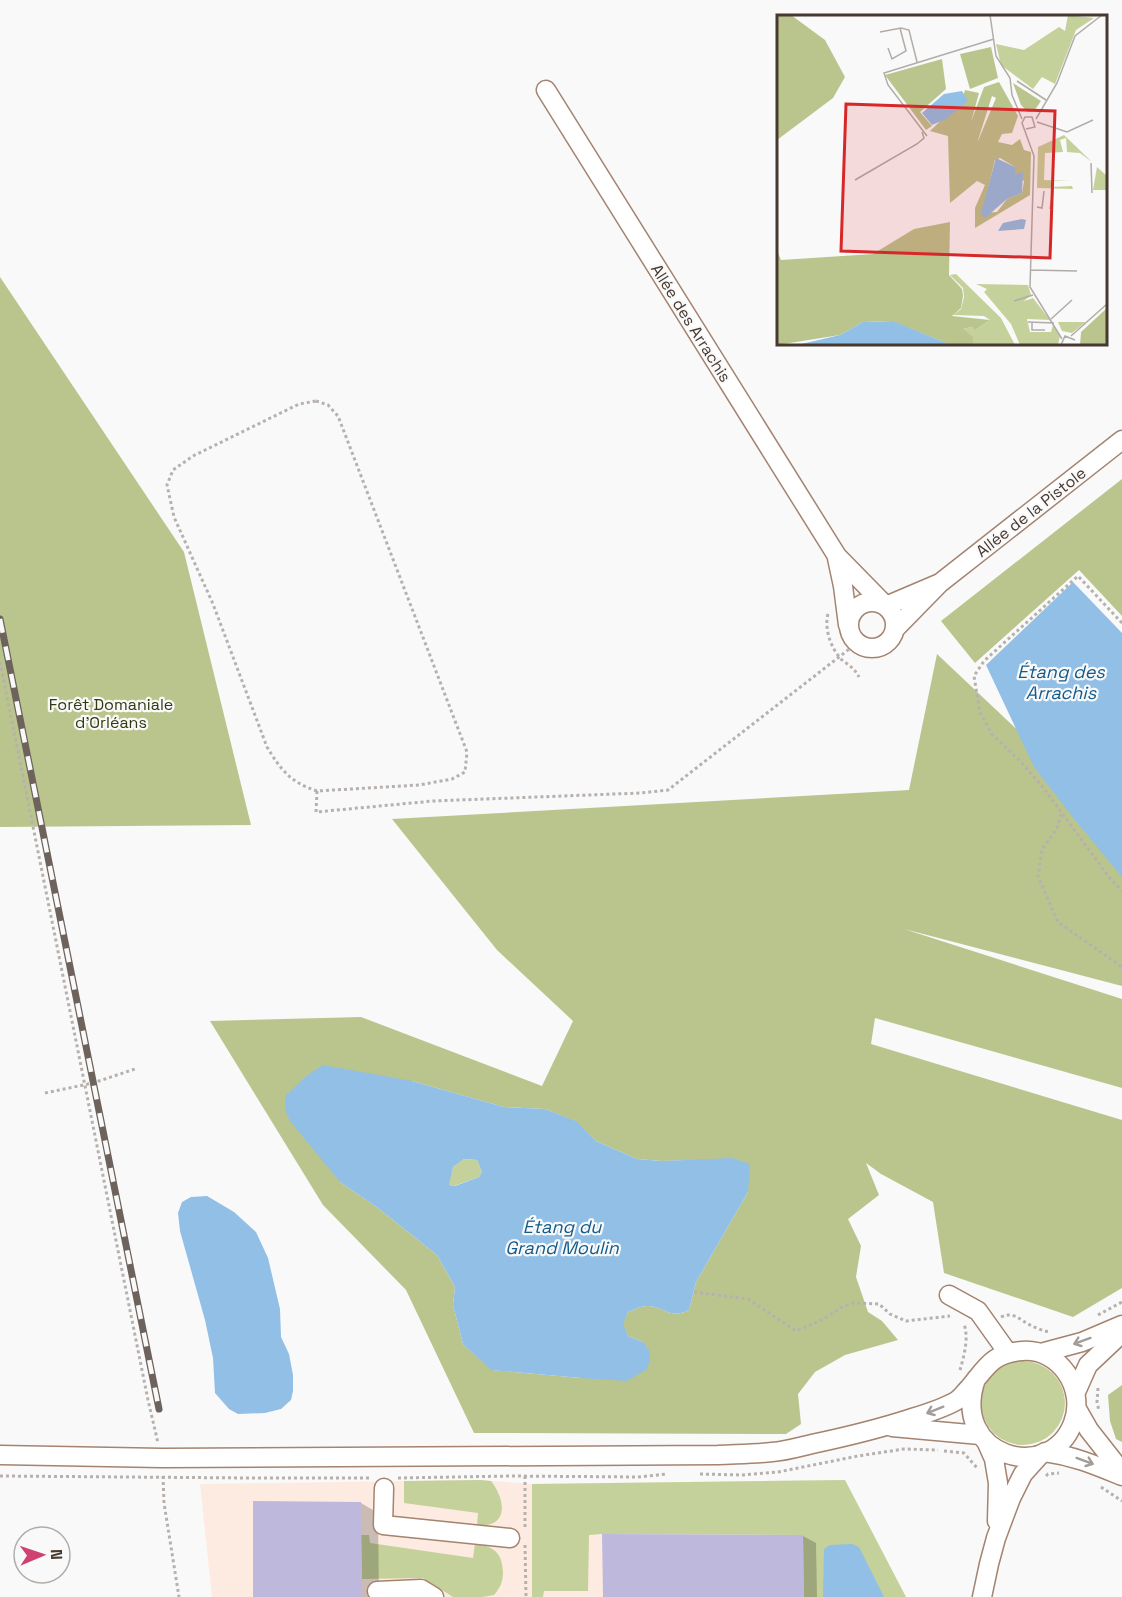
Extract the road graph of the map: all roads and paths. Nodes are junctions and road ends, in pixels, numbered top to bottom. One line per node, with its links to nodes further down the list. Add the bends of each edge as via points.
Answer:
1 (546, 90): 3 (street, Allée des Arrachis)
2 (1122, 440): 4 (street, Allée de la Pistole)
3 (837, 556): 5 (street); 8 (street)
4 (939, 583): 5 (street); 9 (street)
5 (886, 606): 8 (street, via 872,601 858,606); 9 (street, via 894,616)
6 (829, 609): 11 (path, via 830,642)
7 (1122, 623): 15 (path, via 1078,576 984,662 974,676 980,713 992,734 1042,786)
8 (848, 626): 10 (street)
9 (895, 629): 10 (street, via 883,646 875,649)
10 (857, 643): 11 (path)
11 (840, 658): 13 (path); 14 (path, via 668,790 433,801 316,812)
12 (0, 662): 19 (path)
13 (859, 677)
14 (317, 791): 14 (path, via 452,779 465,772 467,752 338,416 328,405 316,401 299,404 193,456 172,470 167,485 174,517 213,604 267,747 289,778)
15 (1061, 814): 16 (path); 17 (path, via 1042,850 1038,877 1058,922)
16 (1122, 891)
17 (1122, 967)
18 (135, 1069): 19 (path)
19 (85, 1084): 20 (path); 42 (path)
20 (45, 1093)
21 (694, 1292): 25 (path, via 748,1299 796,1331 854,1303 879,1304 906,1321)
22 (949, 1295): 31 (street, via 978,1311)
23 (1122, 1302): 26 (path)
24 (1008, 1314): 29 (path)
25 (954, 1315)
26 (1094, 1317)
27 (962, 1318): 33 (path, via 966,1341 960,1369)
28 (1122, 1325): 32 (street, one-way to 32)
29 (1056, 1333)
30 (1122, 1333): 36 (street, via 1088,1365)
31 (1008, 1353): 32 (street); 34 (street, via 995,1359)
32 (1041, 1353): 36 (street, via 1069,1375)
33 (953, 1378)
34 (976, 1379): 38 (street, one-way to 38, via 958,1400); 39 (street, via 970,1408)
35 (1099, 1384): 37 (path)
36 (1076, 1401): 40 (street, via 1073,1424 1066,1437); 44 (street, via 1089,1430)
37 (1099, 1412)
38 (885, 1427): 39 (street); 42 (street, via 774,1452 729,1454)
39 (983, 1438): 40 (street, via 1012,1456); 50 (street, via 994,1459 998,1483)
40 (1043, 1453): 44 (street, one-way to 44, via 1066,1455); 50 (street, via 1023,1474)
41 (0, 1455): 42 (street)
42 (162, 1458): 52 (path, via 164,1503)
43 (1068, 1473): 45 (path, via 1048,1474)
44 (1122, 1474)
45 (1041, 1480)
46 (1099, 1486): 48 (path)
47 (384, 1488): 49 (street, via 383,1525)
48 (1122, 1501)
49 (510, 1538)
50 (996, 1538): 54 (street)
51 (377, 1591): 53 (street, via 421,1589)
52 (178, 1597)
53 (434, 1597)
54 (982, 1597)

